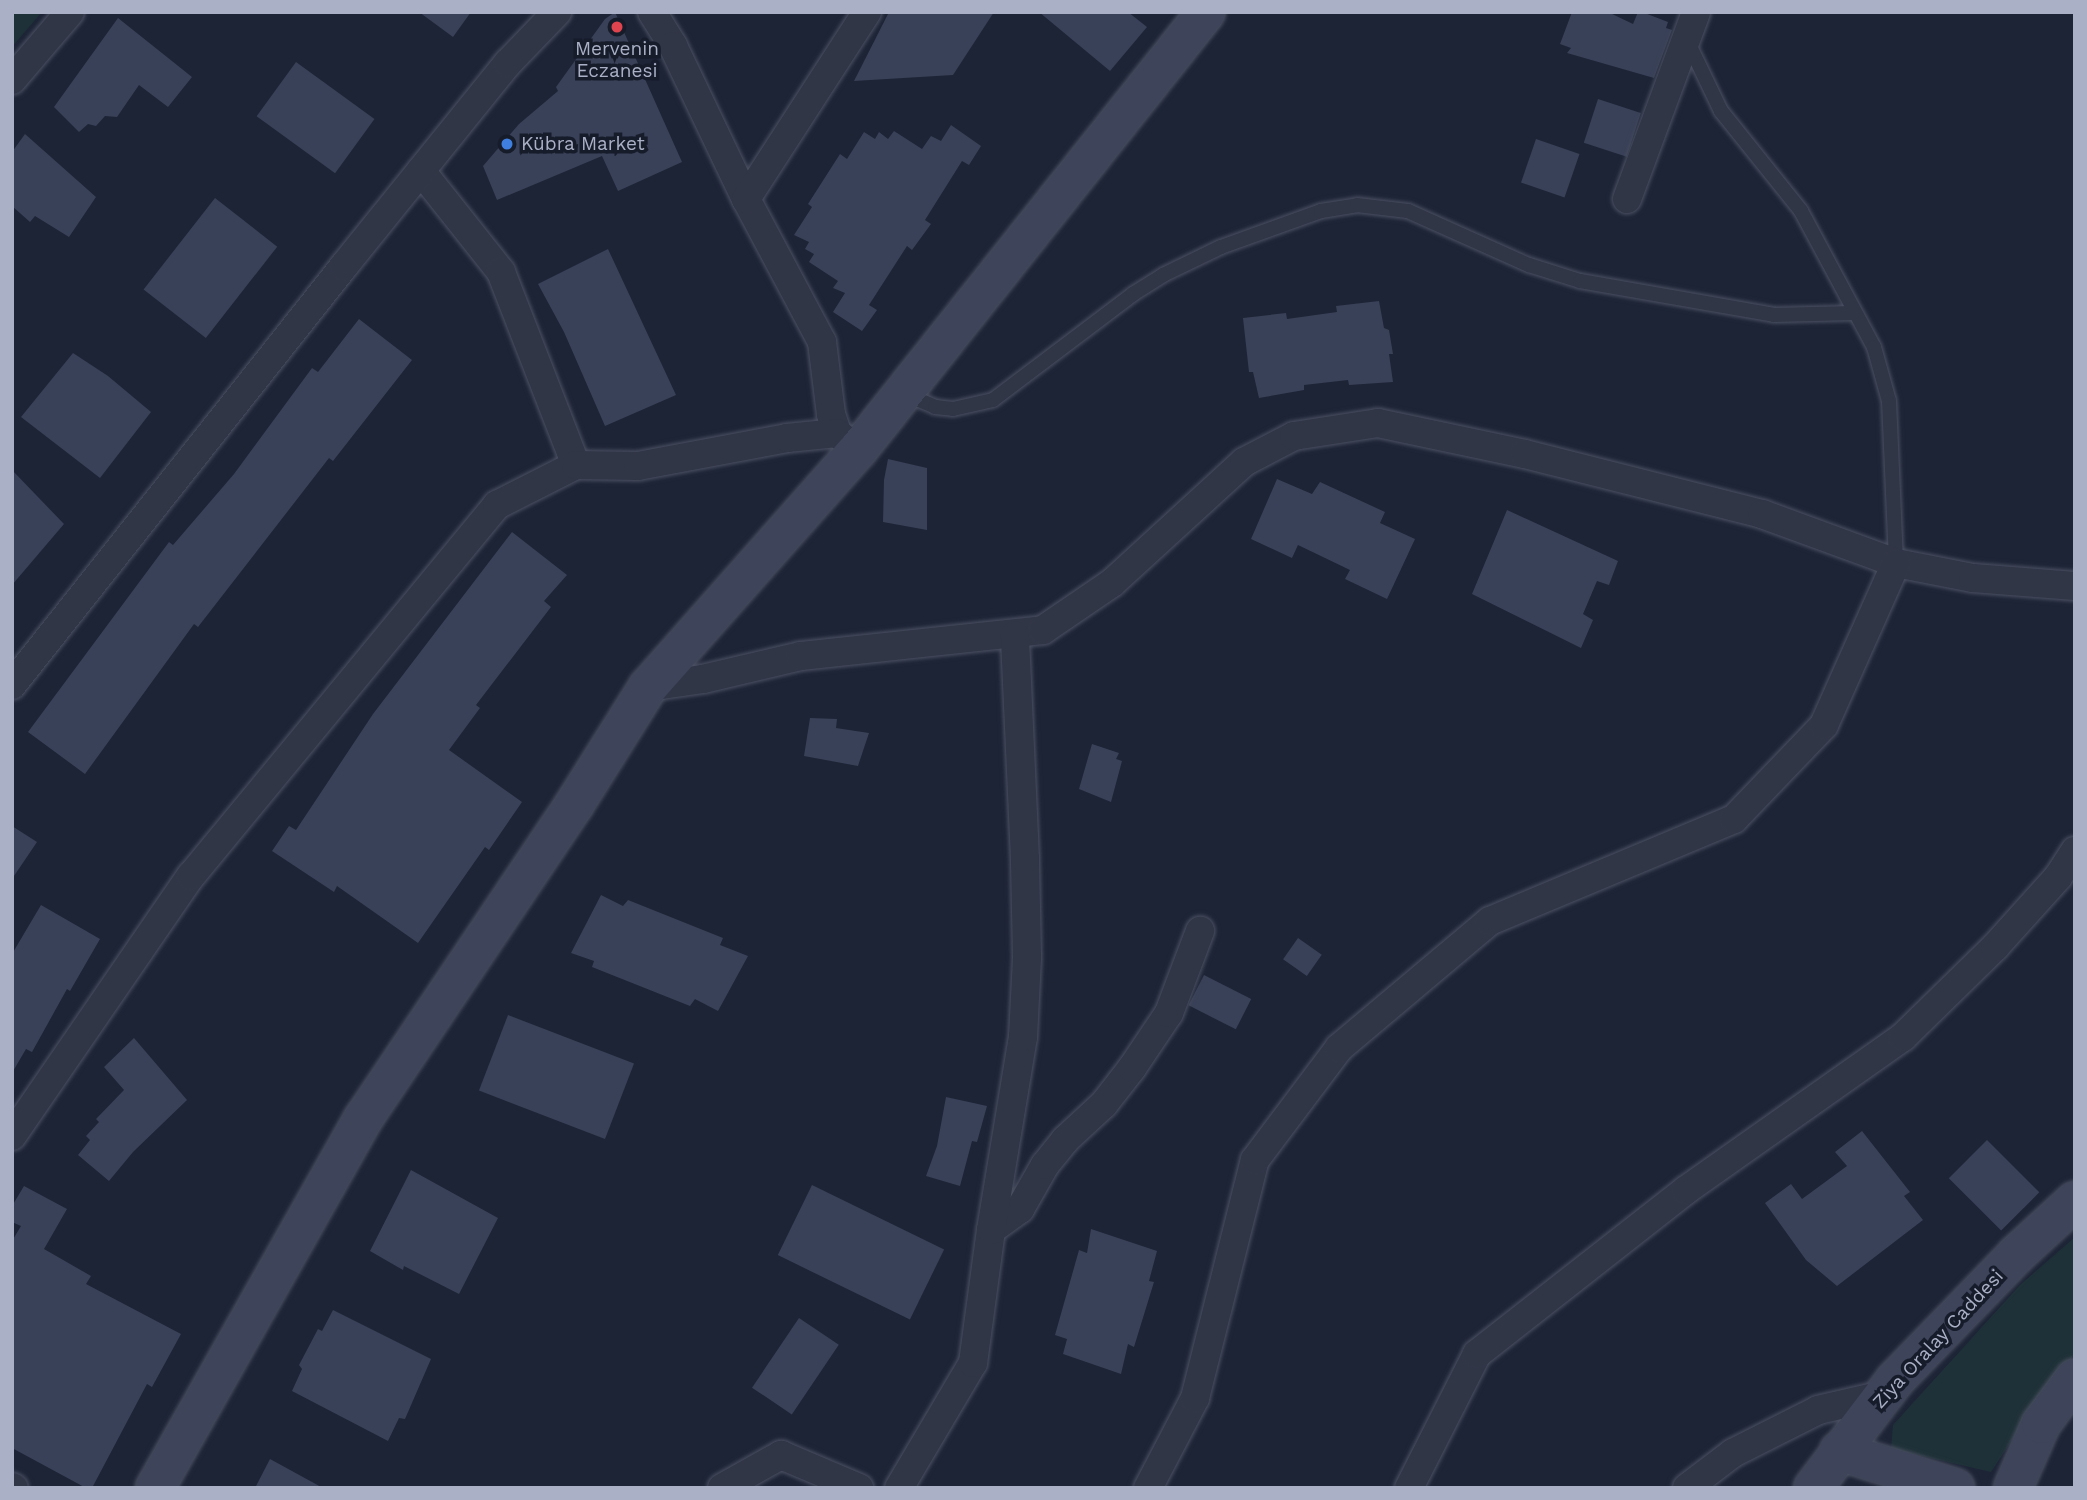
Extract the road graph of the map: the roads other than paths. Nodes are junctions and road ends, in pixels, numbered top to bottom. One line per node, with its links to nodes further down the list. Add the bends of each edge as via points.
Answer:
1 (70, 12): 8 (street)
2 (557, 12): 9 (street, via 508,63)
3 (652, 12): 11 (street, via 673,46)
4 (867, 12): 11 (street)
5 (1206, 12): 13 (street)
6 (1696, 12): 7 (street)
7 (1686, 38): 10 (street); 12 (lane, via 1721,111 1801,211)
8 (12, 80)
9 (421, 171): 15 (street, via 501,272); 19 (street)
10 (1627, 199)
11 (746, 200): 14 (street, via 822,342 831,414)
12 (1853, 313): 13 (lane, via 1774,315 1580,281 1518,261 1408,211 1357,205 1321,211 1221,247 1163,275 993,400 953,409); 16 (lane, via 1874,347 1889,401)
13 (904, 393): 14 (street)
14 (848, 442): 15 (street, via 787,438 638,466); 20 (street)
15 (576, 465): 23 (street, via 497,505 191,876)
16 (1896, 563): 17 (street, via 1973,578); 18 (street, via 1762,514 1378,422 1294,436 1244,462 1112,583 1043,630); 33 (street, via 1825,725 1734,819 1490,921 1339,1048 1255,1160 1195,1398)
17 (2075, 586)
18 (1015, 635): 20 (street, via 801,656); 25 (street, via 1026,970 1023,1037)
19 (12, 685)
20 (648, 687): 29 (street, via 363,1119)
21 (2075, 851): 34 (street, via 1995,947 1903,1037 1686,1191 1476,1354)
22 (1200, 931): 25 (street, via 1168,1013 1132,1068 1045,1165 1020,1209)
23 (12, 1136)
24 (2075, 1201): 27 (street, Ziya Oralay Caddesi)
25 (991, 1230): 32 (street, via 973,1363)
26 (2075, 1378): 38 (street, via 2042,1424)
27 (1883, 1395): 28 (street, Ziya Oralay Caddesi); 35 (street, via 1818,1410 1733,1453)
28 (1839, 1451): 36 (street, Ziya Oralay Caddesi); 37 (street)
29 (155, 1488)
30 (722, 1488): 31 (street, via 781,1455)
31 (859, 1488)
32 (899, 1488)
33 (1148, 1488)
34 (1409, 1488)
35 (1687, 1488)
36 (1813, 1488)
37 (1955, 1488)
38 (2013, 1488)

